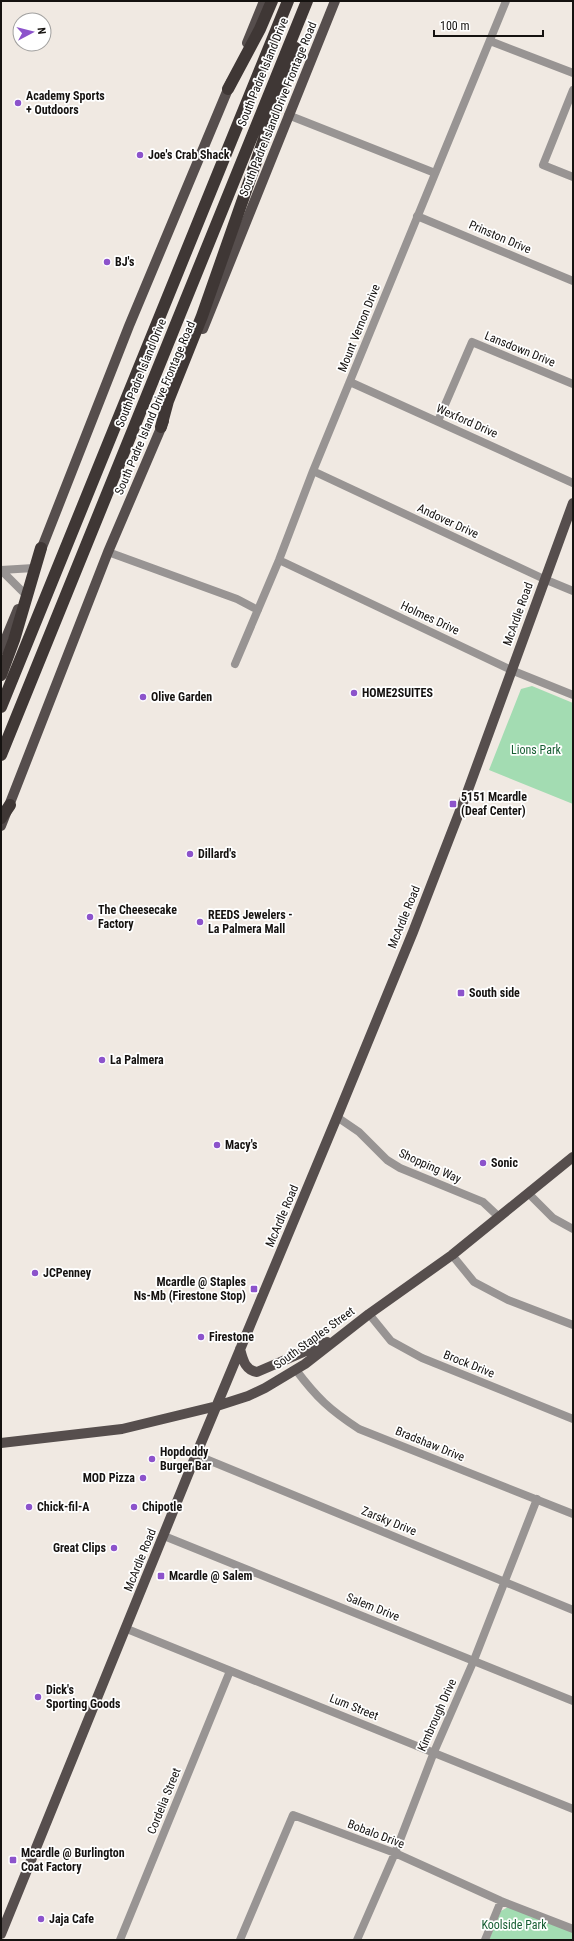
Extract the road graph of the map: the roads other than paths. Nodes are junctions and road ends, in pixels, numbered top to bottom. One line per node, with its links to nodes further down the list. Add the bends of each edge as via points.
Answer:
1 (264, 1): 10 (main road)
2 (272, 1): 10 (highway)
3 (288, 1): 38 (highway, South Padre Island Drive)
4 (307, 1): 39 (highway, South Padre Island Drive)
5 (313, 1): 20 (highway, via 202,316 168,401)
6 (335, 1): 12 (main road, South Padre Island Drive Frontage Road)
7 (506, 1): 8 (street, Mount Vernon Drive)
8 (490, 41): 9 (street); 13 (street, Mount Vernon Drive)
9 (573, 73)
10 (228, 90): 24 (main road, via 129,326)
11 (573, 90): 14 (street, via 543,165)
12 (288, 115): 13 (street); 20 (main road, South Padre Island Drive Frontage Road)
13 (434, 173): 15 (street, Mount Vernon Drive)
14 (573, 177)
15 (417, 216): 16 (street, Prinston Drive); 17 (street, Mount Vernon Drive)
16 (573, 281)
17 (350, 382): 19 (street, Wexford Drive); 21 (street, Mount Vernon Drive)
18 (573, 384): 19 (street, Lansdown Drive, via 472,342)
19 (438, 421): 22 (street, Wexford Drive)
20 (161, 428): 25 (main road, South Padre Island Drive Frontage Road)
21 (313, 471): 26 (street, Mount Vernon Drive); 29 (street, Andover Drive)
22 (573, 483)
23 (573, 503): 29 (main road, McArdle Road)
24 (41, 548): 27 (main road); 36 (highway)
25 (108, 552): 32 (street, via 237,599); 40 (main road, South Padre Island Drive Frontage Road)
26 (278, 560): 32 (street, Mount Vernon Drive); 35 (street, Holmes Drive)
27 (34, 568): 28 (street); 31 (main road)
28 (1, 570): 31 (street)
29 (544, 579): 30 (street, Andover Drive); 35 (main road, McArdle Road)
30 (573, 591)
31 (25, 594): 33 (main road)
32 (258, 610): 34 (street, Mount Vernon Drive)
33 (1, 650)
34 (234, 664)
35 (512, 670): 37 (street, Holmes Drive); 43 (main road, McArdle Road, via 426,897)
36 (1, 675)
37 (573, 695)
38 (1, 706)
39 (1, 755)
40 (10, 805): 41 (highway); 42 (main road, South Padre Island Drive Frontage Road)
41 (1, 818)
42 (1, 826)
43 (338, 1117): 46 (street, Shopping Way, via 359,1132 387,1160 400,1168 483,1202); 52 (main road, McArdle Road)
44 (573, 1157): 45 (main road, South Staples Street)
45 (528, 1193): 46 (main road, South Staples Street); 47 (street, via 553,1218)
46 (499, 1216): 48 (main road, South Staples Street)
47 (573, 1229)
48 (452, 1256): 49 (main road, South Staples Street); 50 (street, via 474,1282 508,1300)
49 (369, 1314): 51 (main road, South Staples Street); 55 (street, Brock Drive, via 391,1341 422,1358)
50 (573, 1325)
51 (342, 1335): 52 (main road, via 257,1372 248,1368 242,1359); 53 (main road, South Staples Street)
52 (240, 1349): 54 (main road, McArdle Road)
53 (296, 1370): 54 (main road, South Staples Street, via 248,1396); 58 (street, Bradshaw Drive, via 315,1396 359,1429)
54 (217, 1406): 56 (main road, South Staples Street, via 122,1429); 57 (main road, McArdle Road)
55 (573, 1419)
56 (1, 1443)
57 (196, 1455): 60 (main road, McArdle Road); 61 (street, Zarsky Drive)
58 (536, 1499): 59 (street, Bradshaw Drive); 61 (street, Kimbrough Drive)
59 (573, 1514)
60 (164, 1536): 63 (main road, McArdle Road); 64 (street, Salem Drive)
61 (504, 1582): 62 (street, Zarsky Drive); 64 (street, Kimbrough Drive)
62 (573, 1610)
63 (127, 1629): 65 (street, Lum Street); 72 (main road, McArdle Road)
64 (474, 1660): 66 (street, Salem Drive); 67 (street, Kimbrough Drive)
65 (230, 1671): 67 (street, Lum Street); 73 (street, Cordelia Street)
66 (573, 1701)
67 (434, 1752): 68 (street, Lum Street); 69 (street, Kimbrough Drive)
68 (573, 1809)
69 (395, 1853): 70 (street, Bobalo Drive); 74 (street, Bobalo Drive, via 293,1816); 75 (street, Kimbrough Drive)
70 (501, 1901): 71 (street, Bobalo Drive); 76 (street)
71 (573, 1929)
72 (1, 1934)
73 (120, 1940)
74 (240, 1940)
75 (357, 1940)
76 (485, 1940)

